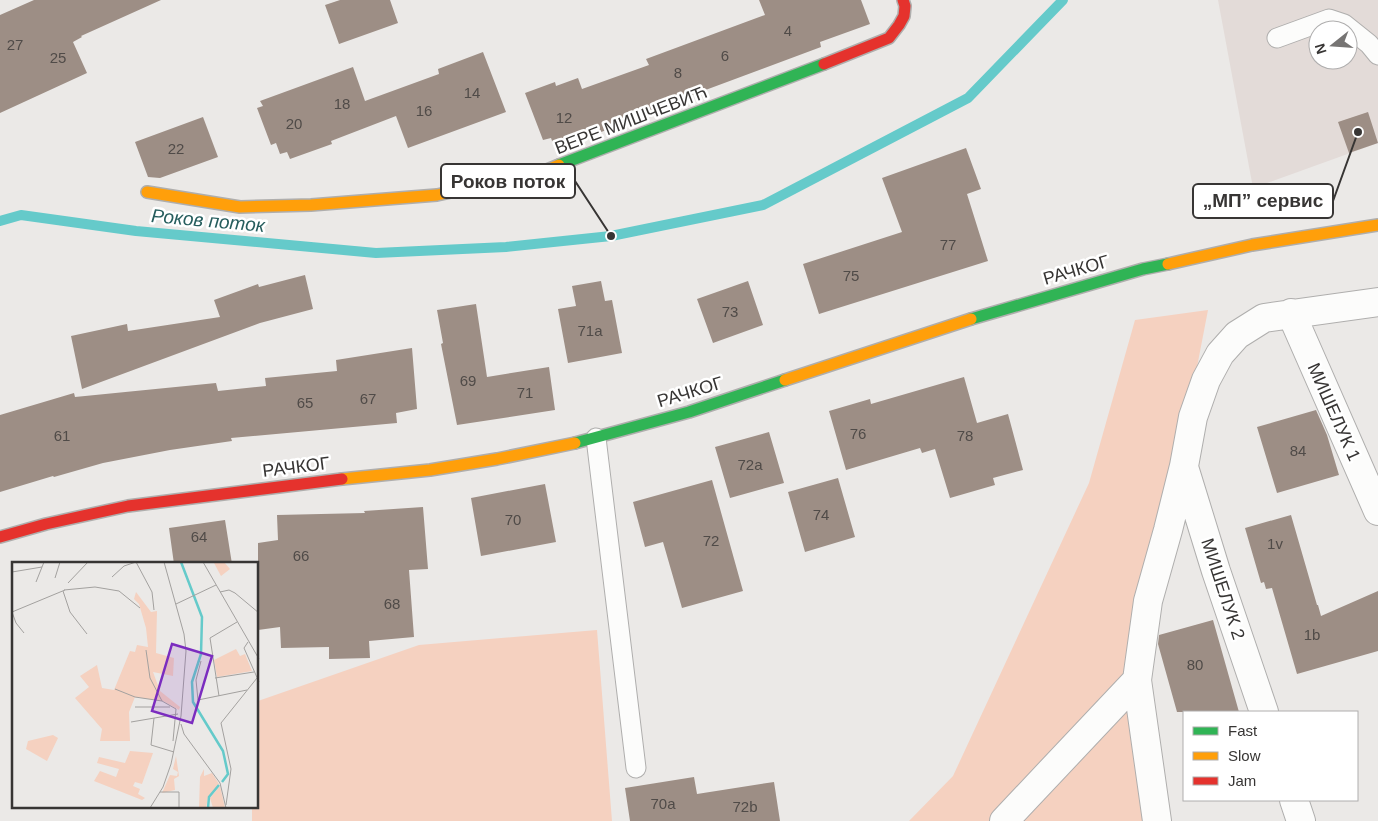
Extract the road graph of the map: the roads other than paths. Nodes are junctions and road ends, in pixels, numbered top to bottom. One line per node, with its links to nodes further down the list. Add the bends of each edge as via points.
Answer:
1 (903, 0): 4 (main road, ВЕРЕ МИШЧЕВИЋ, via 902,23 889,38 542,172 437,195 240,208)
2 (1277, 38): 3 (lane, via 1329,19 1344,24 1370,44)
3 (1378, 55)
4 (147, 192)
5 (1378, 226): 8 (main road, РАЧКОГ, via 1252,245 1143,269 966,320 689,412)
6 (1378, 302): 7 (street)
7 (1291, 313): 9 (street, via 1264,318 1238,335 1220,354 1206,380 1193,417); 10 (street, МИШЕЛУК 1)
8 (596, 438): 11 (main road, РАЧКОГ, via 497,460 128,506); 14 (lane)
9 (1184, 466): 12 (street, via 1148,601); 13 (street, МИШЕЛУК 2)
10 (1378, 511)
11 (0, 537)
12 (1137, 680): 16 (street); 17 (street)
13 (1264, 711)
14 (636, 768)
15 (1294, 801): 18 (street)
16 (1004, 821)
17 (1157, 821)
18 (1301, 821)

